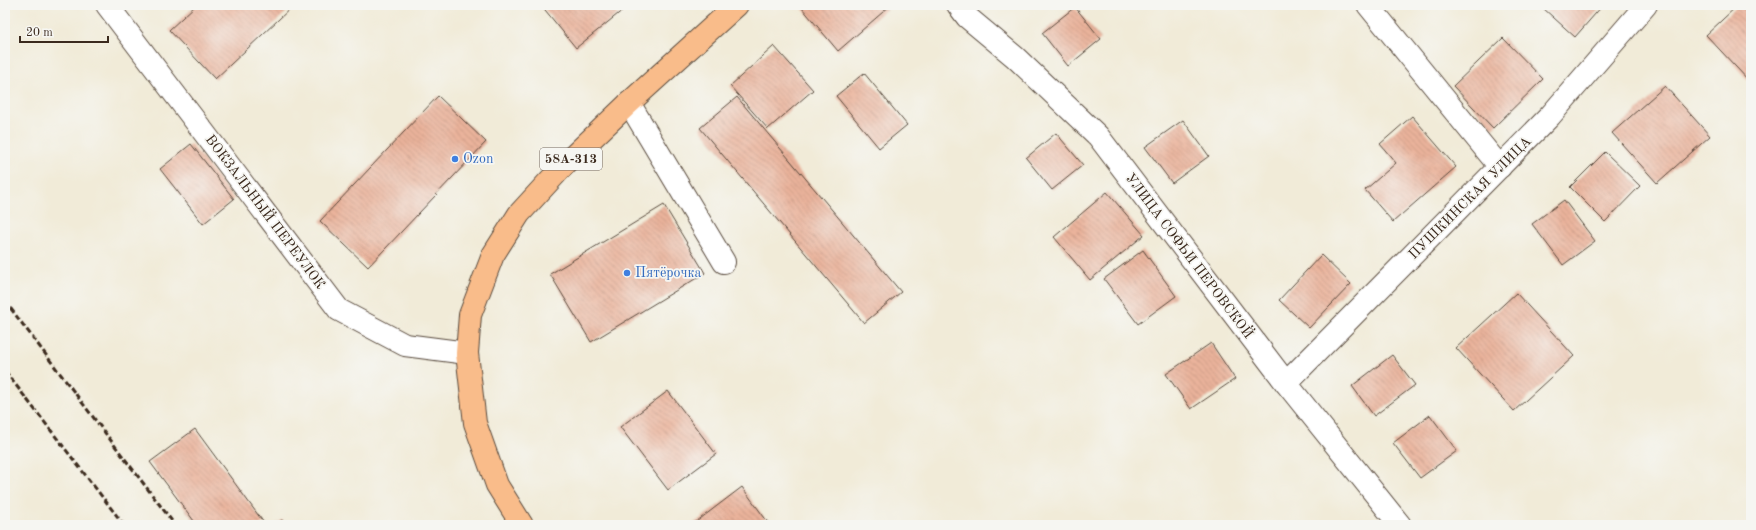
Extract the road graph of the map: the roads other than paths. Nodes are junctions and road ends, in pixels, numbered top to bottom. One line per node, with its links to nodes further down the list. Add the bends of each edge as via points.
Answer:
1 (108, 5): 9 (street, ВОКЗАЛЬНЫЙ ПЕРЕУЛОК, via 339,310 405,346)
2 (736, 5): 6 (main road, 58А-313)
3 (958, 5): 10 (street, УЛИЦА СОФЬИ ПЕРОВСКОЙ, via 967,17 1015,57 1098,136)
4 (1368, 5): 7 (street)
5 (1646, 5): 7 (street, ПУШКИНСКАЯ УЛИЦА, via 1550,116)
6 (629, 103): 8 (street); 9 (main road, 58А-313, via 519,214 494,255 470,315)
7 (1500, 167): 10 (street, ПУШКИНСКАЯ УЛИЦА)
8 (724, 262)
9 (467, 353): 11 (main road, 58А-313, via 475,423 496,485)
10 (1286, 383): 12 (street, УЛИЦА СОФЬИ ПЕРОВСКОЙ)
11 (522, 525)
12 (1400, 525)

